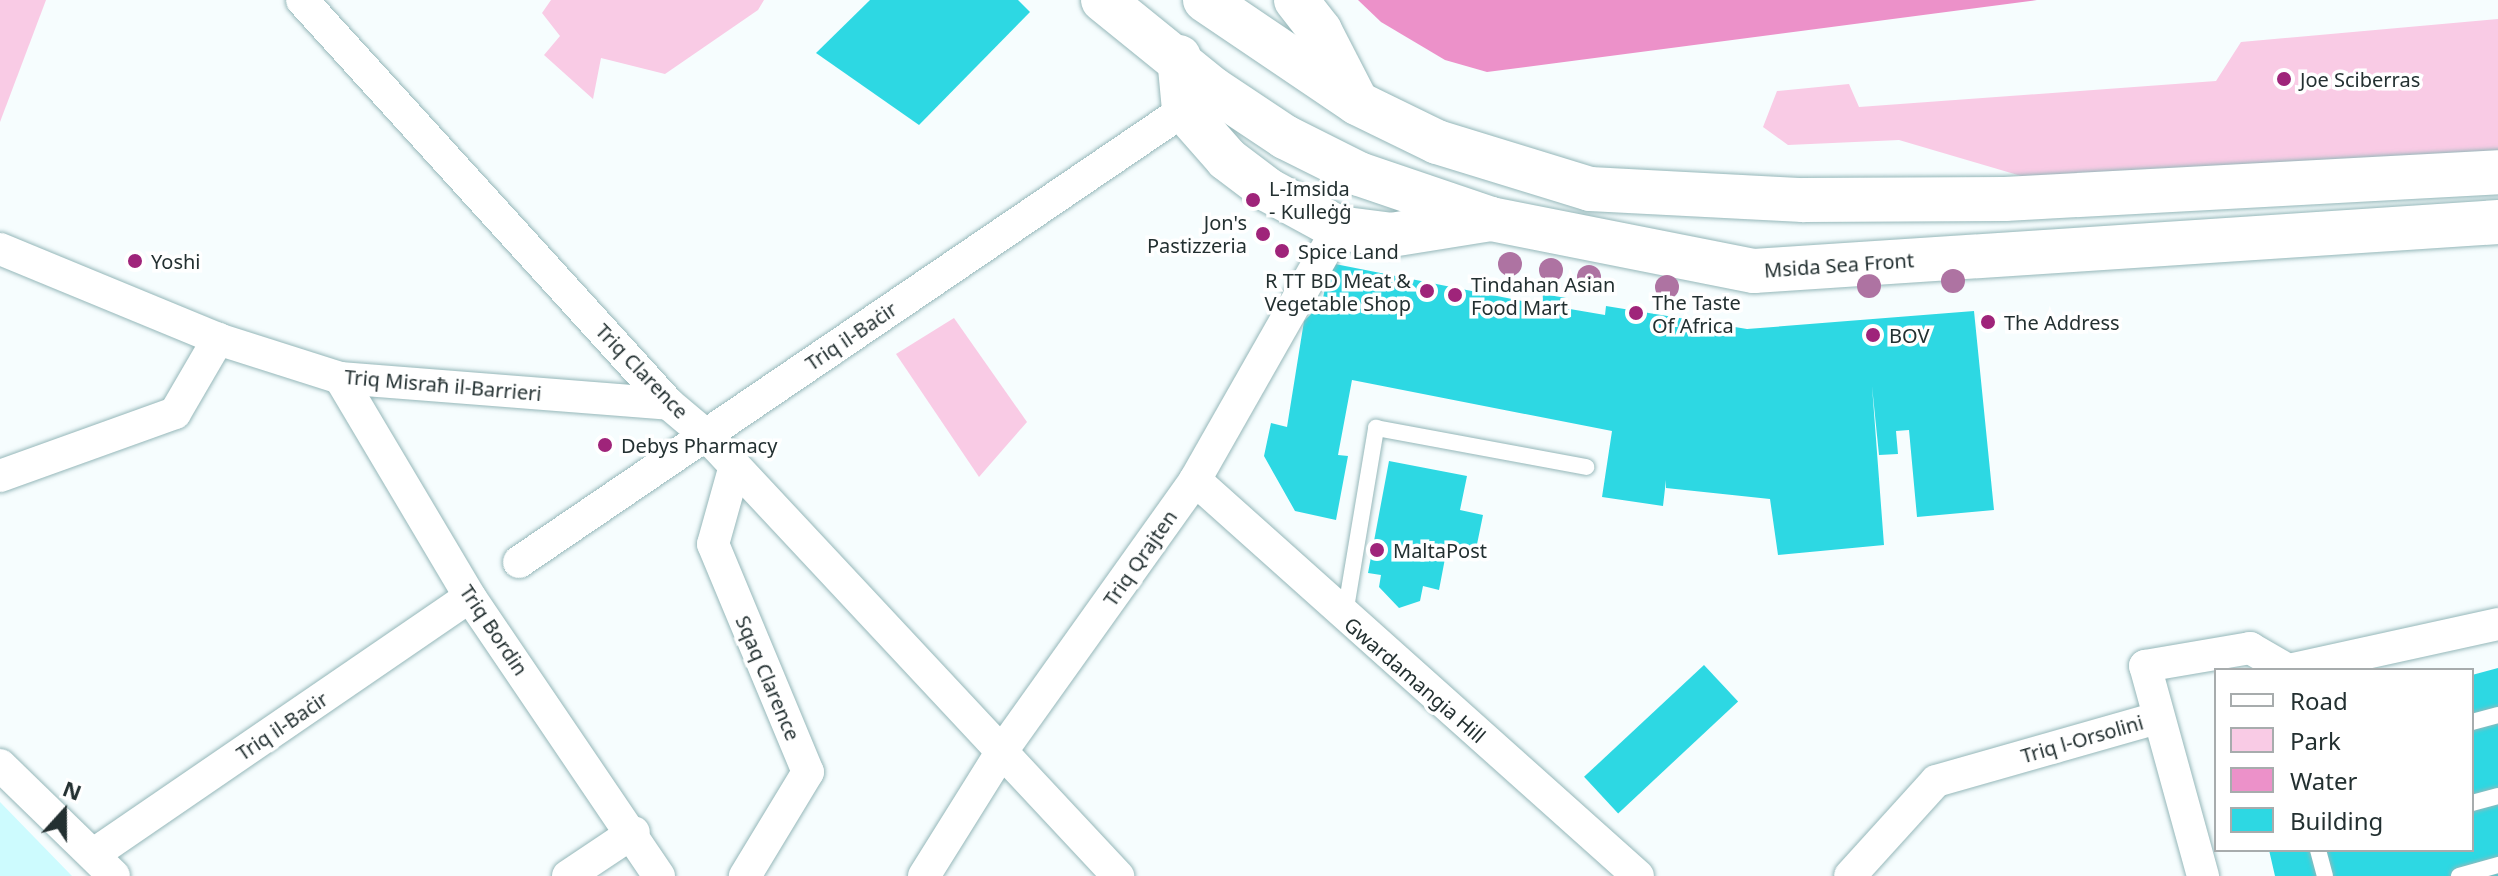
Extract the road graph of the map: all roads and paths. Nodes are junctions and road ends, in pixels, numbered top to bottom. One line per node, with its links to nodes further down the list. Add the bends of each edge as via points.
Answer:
1 (302, 0): 15 (street, Triq Clarence)
2 (1103, 0): 5 (highway, Msida Sea Front)
3 (1205, 0): 6 (highway)
4 (1296, 0): 6 (highway, via 1320,31)
5 (1179, 57): 7 (highway); 9 (highway, Msida Sea Front, via 1213,89 1285,137 1359,174)
6 (1357, 103): 8 (highway, via 1437,142 1590,189 1803,200 2005,199)
7 (1184, 110): 11 (highway, via 1227,159 1268,190); 16 (street, Triq il-Baċir)
8 (2498, 172)
9 (1491, 219): 10 (highway, Msida Sea Front, via 1754,271); 11 (highway, via 1391,235)
10 (2498, 222)
11 (1338, 228): 20 (street, Triq Qrajten)
12 (0, 249): 13 (street, Triq Misraħ il-Barrieri)
13 (218, 339): 14 (street, Triq Misraħ il-Barrieri); 19 (street, via 175,413)
14 (340, 378): 15 (street, Triq Misraħ il-Barrieri); 22 (street, Triq Bordin)
15 (669, 404): 16 (street, Triq Clarence)
16 (706, 435): 18 (street, Triq Clarence); 21 (street, Triq il-Baċir)
17 (1586, 467): 23 (lane, via 1376,428)
18 (734, 469): 30 (street, Triq Clarence); 40 (street, Sqaq Clarence, via 713,544 808,772)
19 (0, 476)
20 (1195, 480): 23 (street, Gwardamangia Hill); 30 (street, Triq Qrajten)
21 (519, 562)
22 (470, 597): 34 (street, Triq Bordin); 36 (street, Triq il-Baċir)
23 (1345, 618): 43 (street, Gwardamangia Hill)
24 (2498, 624): 26 (street, Triq l-Orsolini)
25 (2285, 668): 28 (street, Triq l-Orsolini, via 2250,648 2145,666)
26 (2297, 668)
27 (2498, 715): 29 (lane)
28 (2157, 718): 44 (street, Triq l-Orsolini, via 1936,781); 45 (street)
29 (2474, 721)
30 (1002, 751): 41 (street, Triq Qrajten); 42 (street, Triq Clarence)
31 (0, 765): 36 (street)
32 (2498, 796): 33 (lane)
33 (2474, 802)
34 (634, 832): 38 (street); 39 (street, Triq Bordin)
35 (2319, 852): 46 (lane)
36 (104, 865)
37 (2498, 865): 47 (lane)
38 (568, 876)
39 (659, 876)
40 (745, 876)
41 (924, 876)
42 (1118, 876)
43 (1638, 876)
44 (1850, 876)
45 (2203, 876)
46 (2325, 876)
47 (2459, 876)

